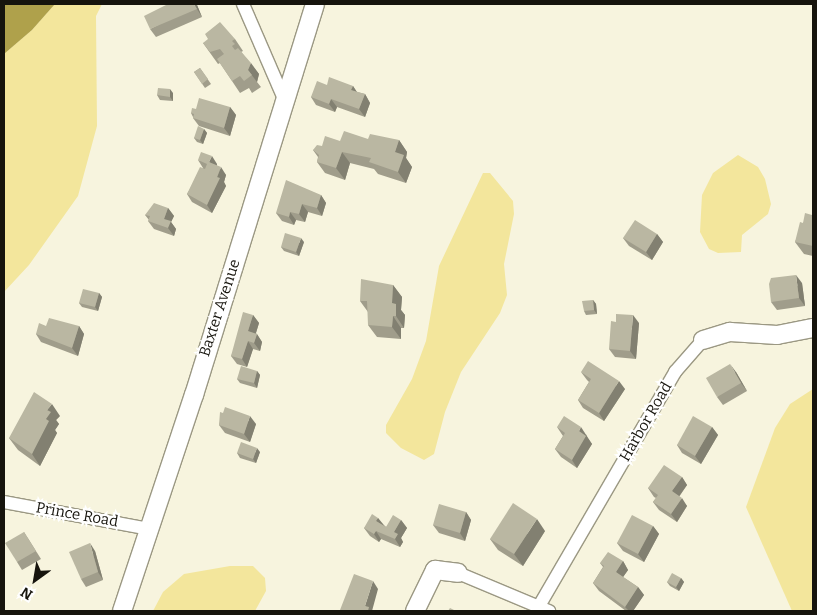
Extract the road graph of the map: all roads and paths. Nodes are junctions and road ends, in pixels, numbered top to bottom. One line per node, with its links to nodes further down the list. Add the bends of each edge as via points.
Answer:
1 (243, 4): 3 (street)
2 (315, 4): 3 (street, Baxter Avenue)
3 (285, 101): 7 (street, Baxter Avenue)
4 (813, 328): 5 (street, Harbor Road, via 777,335 730,332)
5 (703, 340): 9 (street, Harbor Road, via 675,372)
6 (4, 502): 7 (street, Prince Road)
7 (150, 529): 10 (street, Baxter Avenue)
8 (458, 573): 9 (street); 11 (street, via 436,570)
9 (544, 609)
10 (122, 611)
11 (415, 611)

